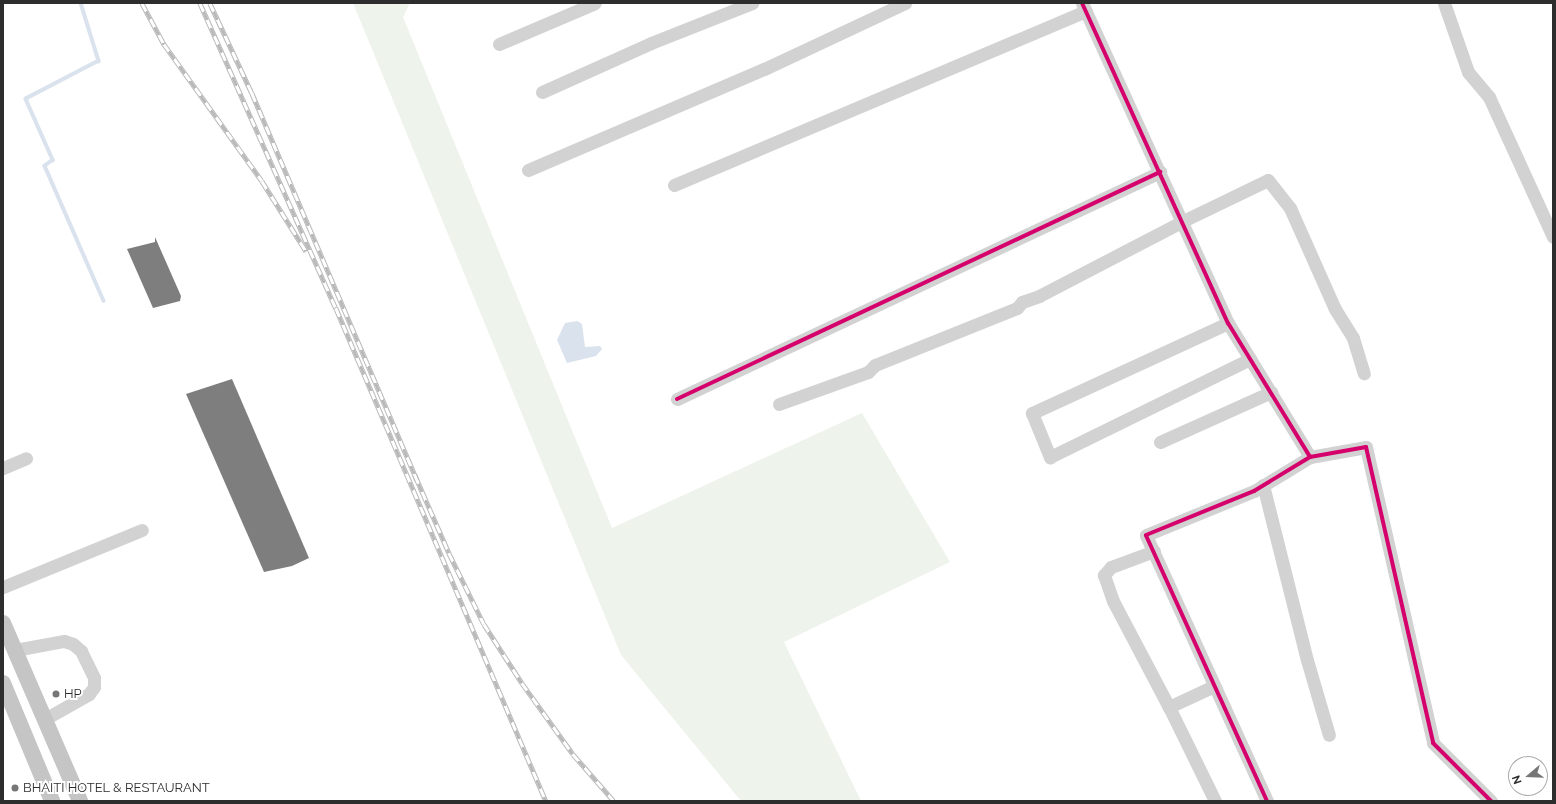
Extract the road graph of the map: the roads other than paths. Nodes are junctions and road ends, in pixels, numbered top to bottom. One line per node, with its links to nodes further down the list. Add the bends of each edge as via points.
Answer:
1 (595, 3): 6 (street)
2 (752, 3): 7 (street, via 651,42)
3 (906, 3): 8 (street, via 764,69)
4 (1444, 3): 12 (street, via 1468,72 1489,97)
5 (1084, 7): 9 (street); 10 (street)
6 (499, 44)
7 (542, 92)
8 (528, 170)
9 (1160, 172): 11 (street); 17 (street)
10 (674, 185)
11 (1183, 221): 13 (street); 15 (street, via 1268,180 1290,208 1335,309 1353,338); 18 (street, via 1039,296 1022,302 1017,308 875,365 868,372)
12 (1553, 237)
13 (1228, 323): 14 (street); 14 (street, via 1032,413 1050,457)
14 (1244, 361): 16 (street)
15 (1364, 373)
16 (1271, 392): 19 (street); 20 (street)
17 (677, 399)
18 (780, 404)
19 (1160, 442)
20 (1310, 457): 23 (street); 38 (street, via 1366,447 1433,743)
21 (26, 458): 22 (street)
22 (3, 468)
23 (1263, 485): 25 (street, via 1146,535); 33 (street, via 1307,660)
24 (142, 530): 26 (street)
25 (1154, 551): 30 (street); 31 (street, via 1111,567 1104,575 1113,601)
26 (3, 587)
27 (3, 623): 28 (main road)
28 (15, 650): 32 (main road); 32 (street, via 64,641 73,644 81,651 94,678 94,687 89,694)
29 (3, 683): 34 (main road)
30 (1214, 686): 31 (street); 37 (street)
31 (1169, 707): 36 (street)
32 (45, 719): 35 (main road)
33 (1329, 735)
34 (52, 801)
35 (80, 801)
36 (1215, 801)
37 (1267, 801)
38 (1491, 801)

